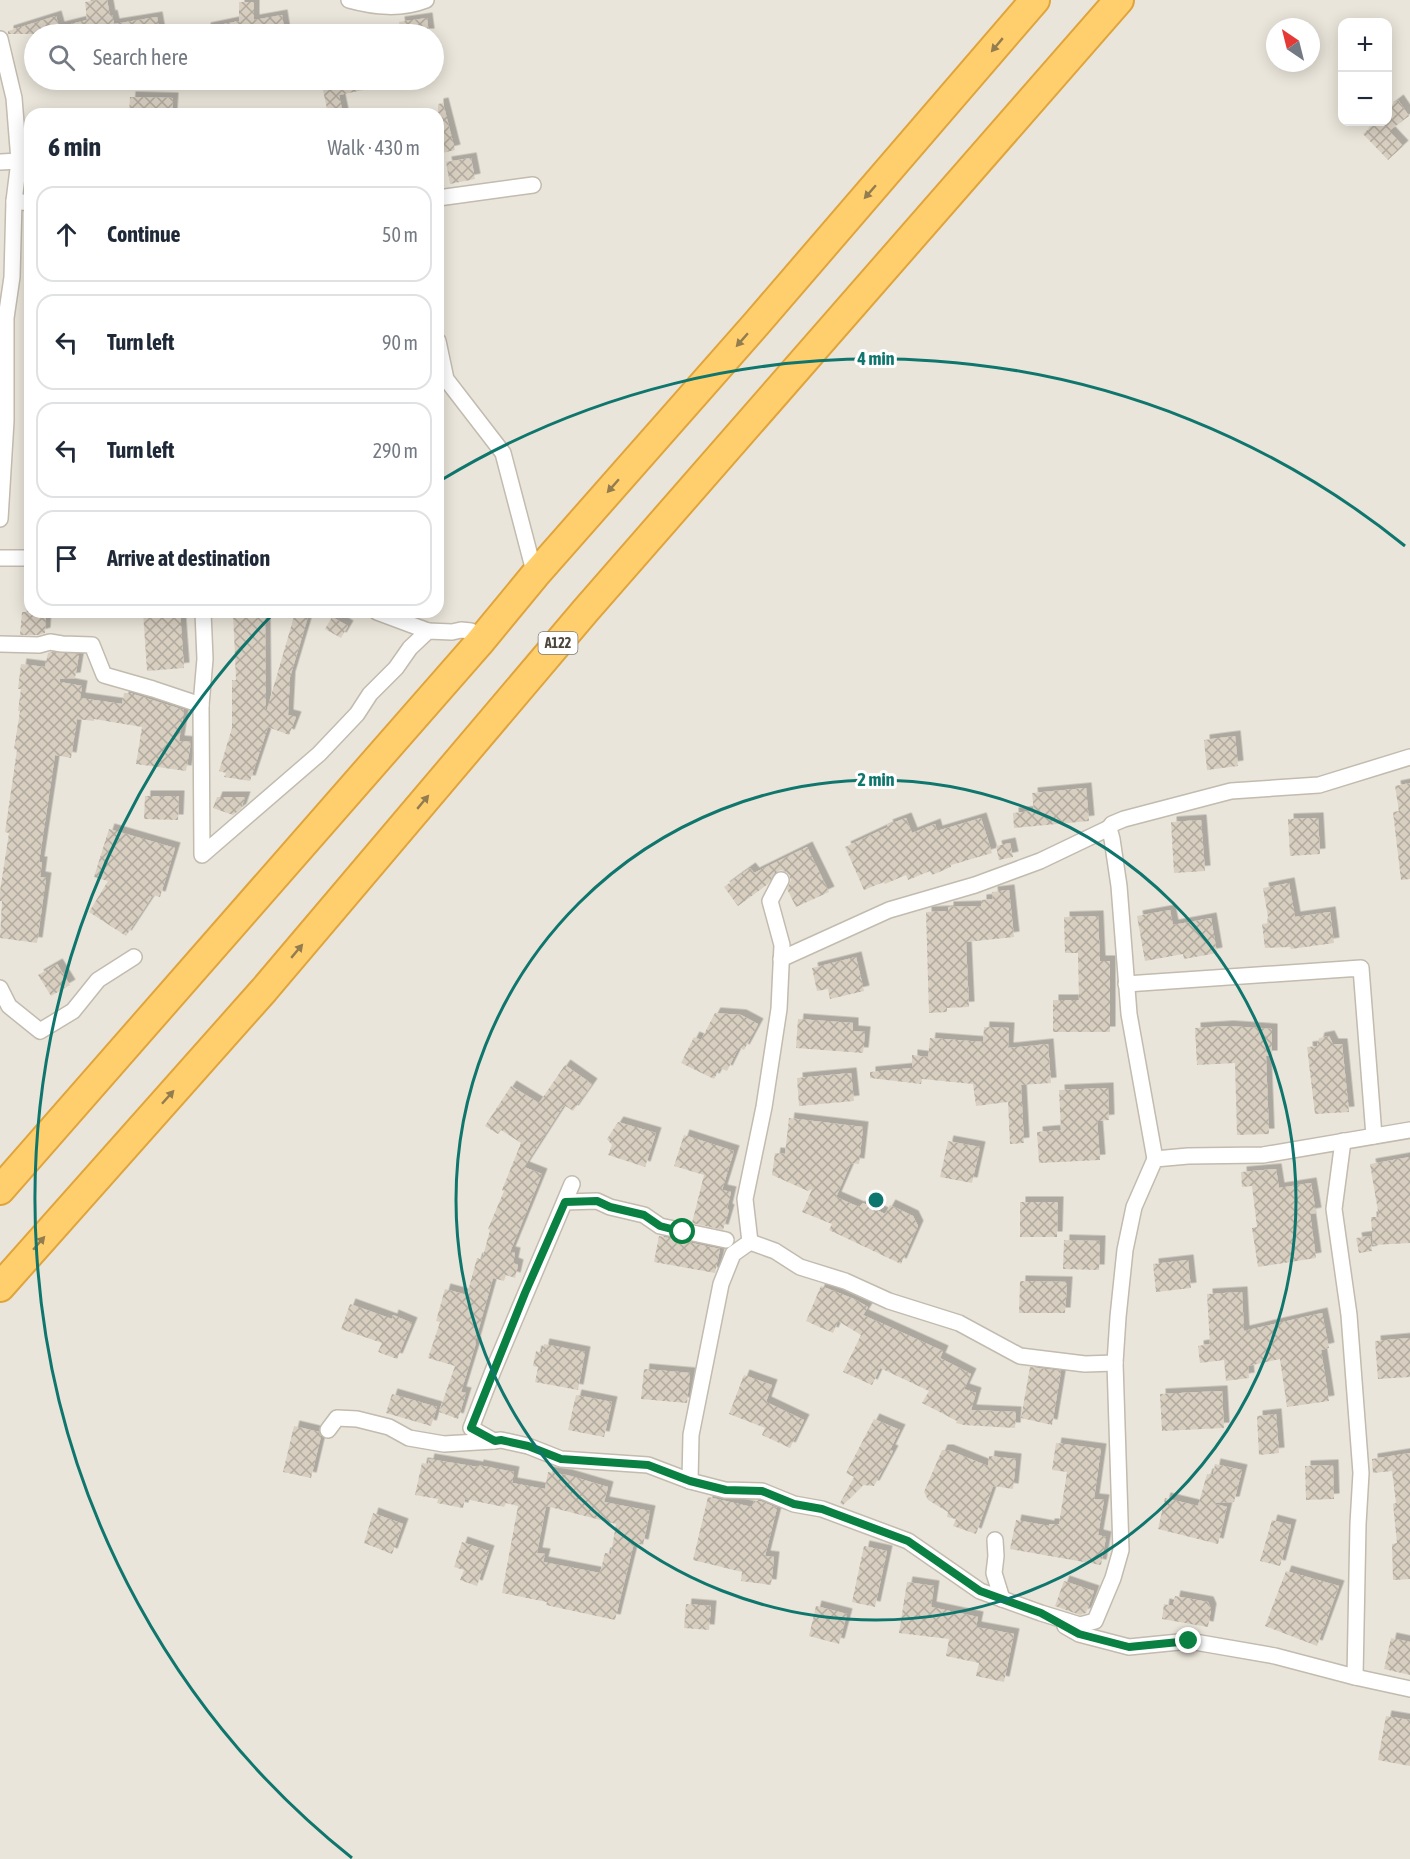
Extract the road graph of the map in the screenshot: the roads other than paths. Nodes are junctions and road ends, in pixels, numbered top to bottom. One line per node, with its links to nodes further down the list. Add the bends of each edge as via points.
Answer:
1 (349, 0): 2 (street, via 375,7 411,6)
2 (426, 0)
3 (1035, 0): 18 (highway, one-way to 18)
4 (1119, 0): 41 (highway, A122, one-way to 4, via 264,990 586,610)
5 (0, 39): 6 (street, via 14,98)
6 (19, 161): 7 (street); 10 (street)
7 (0, 162)
8 (533, 185): 9 (street)
9 (444, 197)
10 (14, 201): 11 (street); 12 (street, via 12,277)
11 (24, 202)
12 (3, 318): 14 (street, via 6,421)
13 (444, 370): 18 (street, via 446,379 502,453)
14 (2, 464): 15 (street)
15 (0, 519)
16 (0, 558): 17 (street)
17 (24, 558)
18 (535, 575): 22 (highway)
19 (203, 618): 24 (street)
20 (393, 618): 21 (street)
21 (428, 631): 22 (street, via 471,631); 24 (street, via 319,754 202,855)
22 (479, 643): 37 (highway)
23 (0, 644): 24 (street, via 92,645 105,675)
24 (201, 705)
25 (1410, 757): 26 (street, via 1319,784 1231,791 1124,819)
26 (1108, 828): 29 (street, via 1040,861 889,910); 30 (street, via 1119,886)
27 (781, 880): 29 (street, via 770,901 782,945)
28 (134, 957): 31 (street, via 98,980 73,1011 40,1031 9,1006)
29 (781, 959): 40 (street, via 764,1107 745,1199)
30 (1126, 984): 33 (street, via 1362,968); 35 (street)
31 (0, 988)
32 (1410, 1130): 33 (street)
33 (1374, 1136): 34 (street)
34 (1343, 1142): 35 (street, via 1263,1155); 49 (street, via 1334,1209 1349,1314 1361,1473)
35 (1155, 1159): 42 (street, via 1134,1206 1125,1250)
36 (572, 1184): 38 (street)
37 (0, 1190)
38 (565, 1202): 39 (street, via 597,1201 644,1215 660,1226); 44 (street, via 471,1428)
39 (726, 1240)
40 (750, 1242): 42 (street, via 800,1267 959,1323 1020,1356 1085,1364); 45 (street, via 734,1254 721,1284 691,1435)
41 (0, 1287)
42 (1115, 1363): 48 (street, via 1121,1550 1113,1578 1095,1621 1080,1624)
43 (328, 1430): 44 (street, via 337,1418 357,1419 389,1427 409,1438 444,1444)
44 (495, 1441): 45 (street, via 528,1446 561,1459 648,1465)
45 (690, 1481): 47 (street, via 726,1490 762,1491 908,1541 980,1591)
46 (995, 1540): 47 (street, via 994,1573)
47 (1002, 1599): 48 (street)
48 (1041, 1613): 49 (street, via 1079,1634 1129,1647 1189,1641 1275,1656)
49 (1355, 1677): 50 (street)
50 (1410, 1689)

